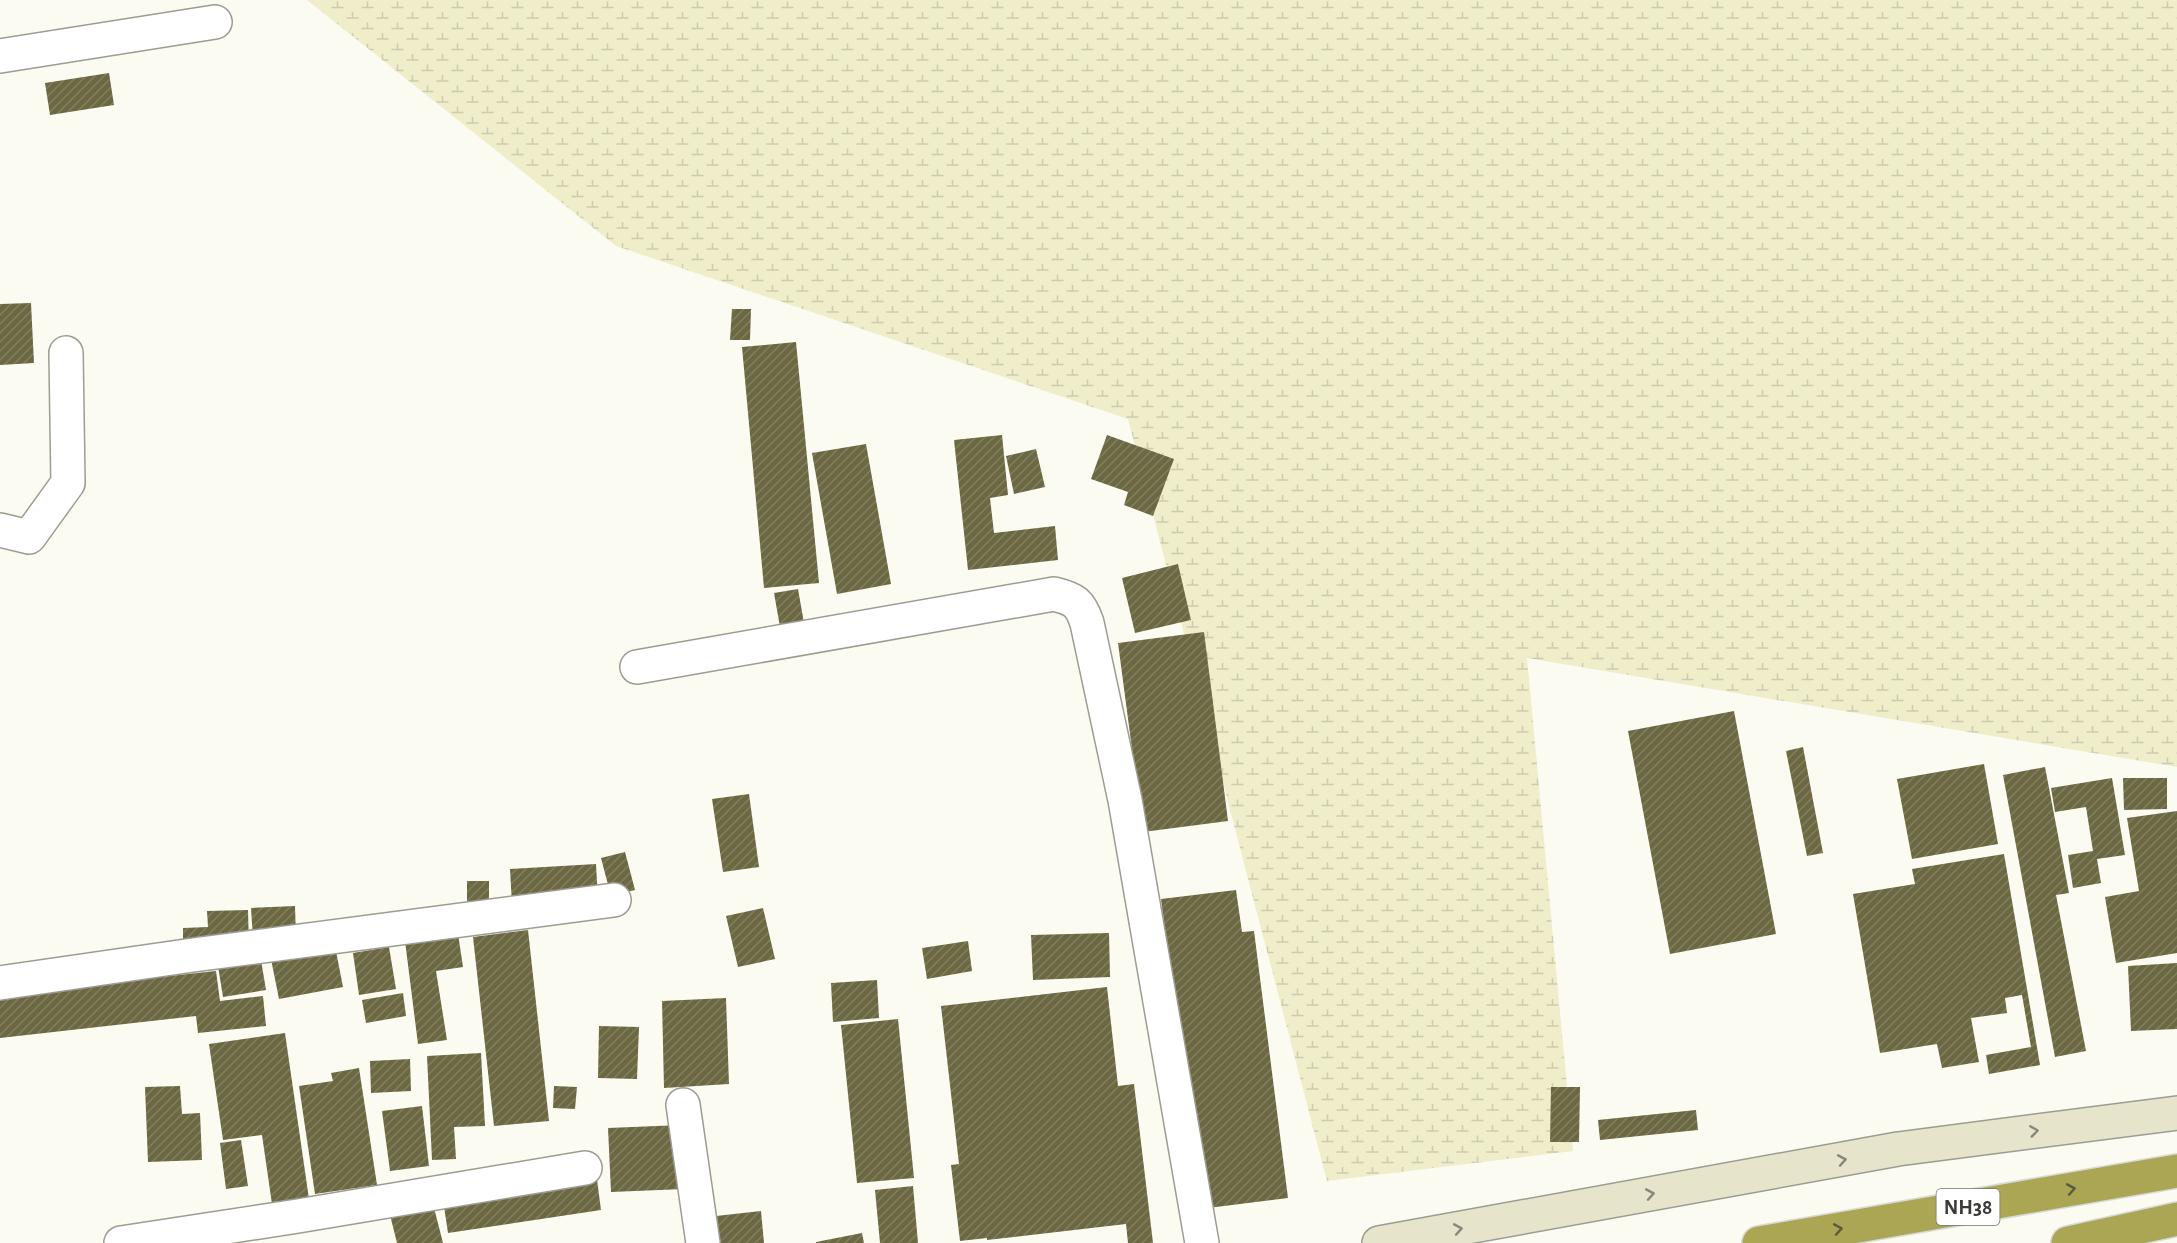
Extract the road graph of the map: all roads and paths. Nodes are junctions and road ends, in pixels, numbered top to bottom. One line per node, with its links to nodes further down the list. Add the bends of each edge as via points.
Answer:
1 (214, 22): 2 (street)
2 (0, 56)
3 (66, 353): 4 (street, via 69,483 29,537)
4 (0, 530)
5 (637, 667): 15 (street, via 1054,594 1075,601 1087,623 1125,800)
6 (614, 900): 7 (street)
7 (0, 983)
8 (683, 1105): 14 (street)
9 (2177, 1113): 16 (street, one-way to 9, via 1898,1149)
10 (585, 1168): 13 (street)
11 (2177, 1171): 17 (highway, NH38, one-way to 11)
12 (2177, 1219): 18 (highway)
13 (121, 1243)
14 (703, 1243)
15 (1202, 1243)
16 (1379, 1243)
17 (1759, 1243)
18 (2068, 1243)

